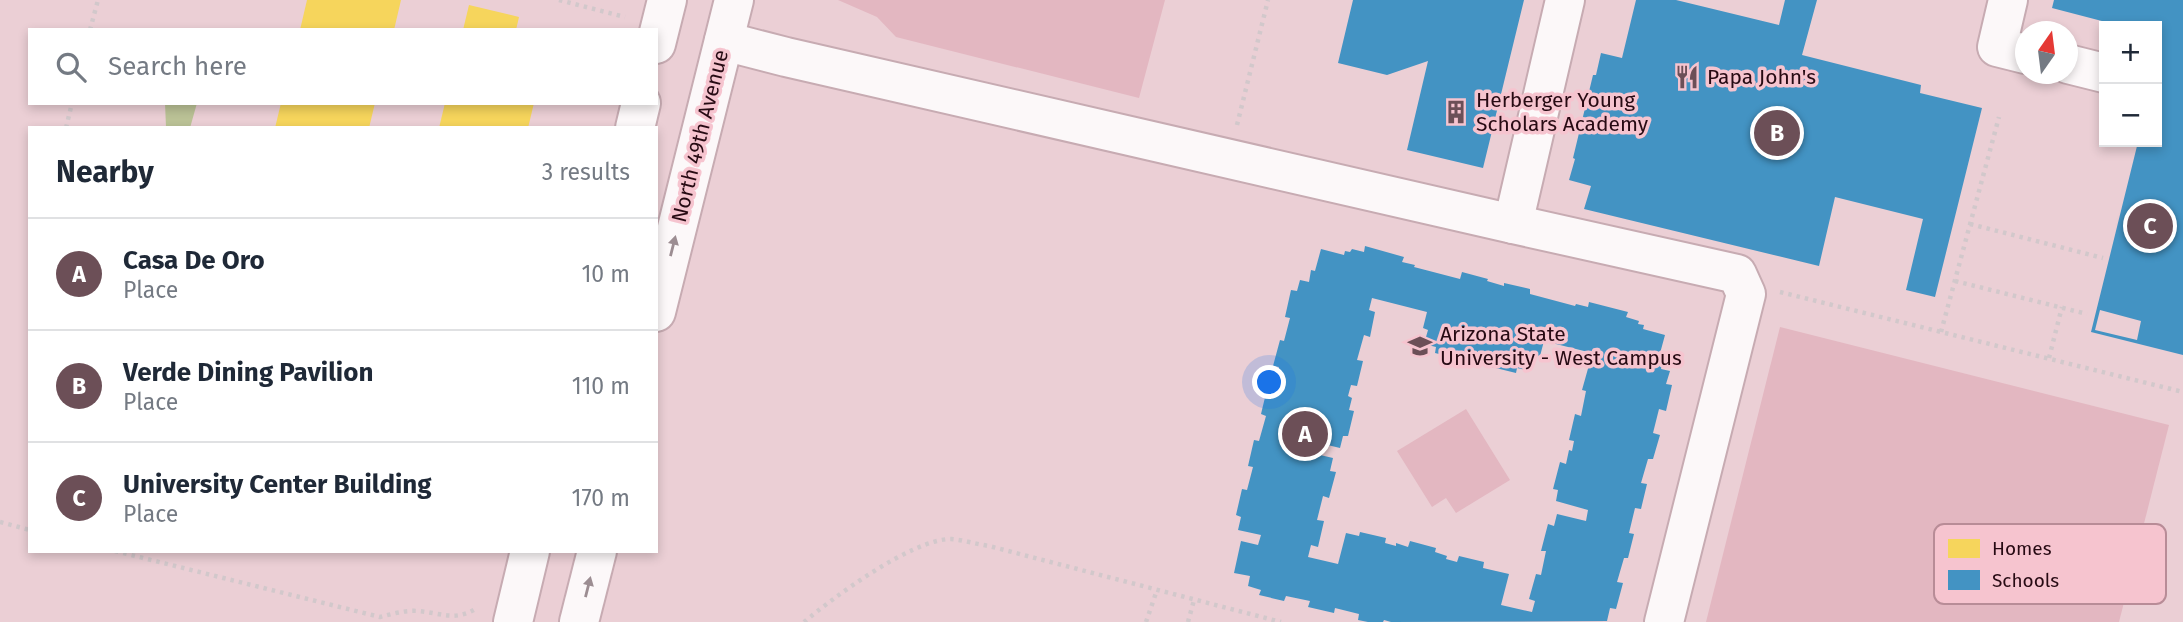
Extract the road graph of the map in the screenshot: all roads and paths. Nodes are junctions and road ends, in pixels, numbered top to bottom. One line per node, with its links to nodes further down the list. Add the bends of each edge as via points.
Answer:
1 (98, 0): 9 (path)
2 (559, 0): 8 (path)
3 (667, 0): 10 (street)
4 (734, 0): 11 (street, North 49th Avenue)
5 (1268, 0): 20 (path)
6 (1565, 0): 21 (street)
7 (2008, 0): 12 (street, via 1997,47)
8 (613, 14)
9 (91, 28)
10 (658, 36)
11 (724, 41): 20 (street); 26 (street, North 49th Avenue, one-way to 11)
12 (2015, 52)
13 (2078, 67): 14 (street)
14 (2099, 73)
15 (72, 105): 18 (path)
16 (641, 105): 19 (street)
17 (1999, 117): 22 (path)
18 (66, 126)
19 (636, 126)
20 (1229, 159): 21 (street)
21 (1513, 224): 25 (street, via 1737,274)
22 (1970, 224): 23 (path); 24 (path)
23 (2103, 258)
24 (1955, 281): 27 (path); 29 (path)
25 (1741, 282): 29 (path); 45 (street, via 1746,294)
26 (658, 304)
27 (2062, 307): 28 (path); 30 (path)
28 (2087, 314)
29 (1941, 332): 30 (path)
30 (2049, 358): 31 (path)
31 (2183, 392)
32 (0, 522): 33 (path)
33 (28, 529)
34 (123, 553): 39 (path, via 380,617 403,611 452,617)
35 (529, 553): 39 (street)
36 (596, 553): 40 (street, one-way to 36)
37 (1157, 590): 38 (path); 41 (path, via 949,539 911,549); 42 (path)
38 (1194, 600): 43 (path); 44 (path)
39 (496, 614)
40 (579, 622)
41 (804, 622)
42 (1146, 622)
43 (1188, 622)
44 (1281, 622)
45 (1664, 622)

